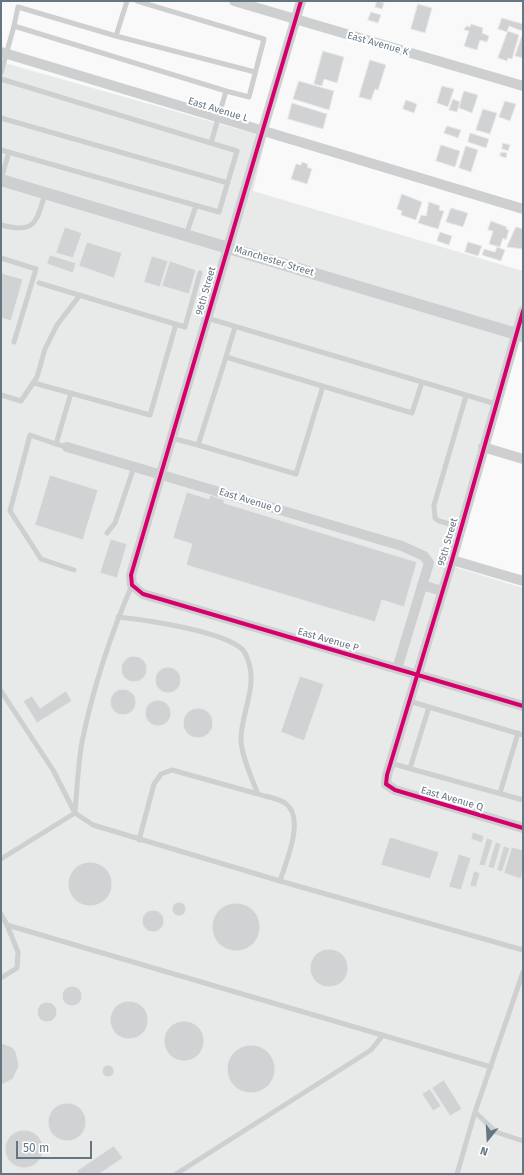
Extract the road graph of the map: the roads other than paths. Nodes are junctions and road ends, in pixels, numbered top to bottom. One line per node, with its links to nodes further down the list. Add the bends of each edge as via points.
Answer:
1 (127, 1): 7 (lane)
2 (136, 1): 9 (lane, via 264,39)
3 (234, 1): 5 (street, East Avenue K)
4 (301, 1): 5 (street, 96th Street)
5 (295, 19): 12 (street, East Avenue K); 16 (street, 96th Street)
6 (14, 26): 7 (lane, via 18,7); 8 (lane); 13 (lane)
7 (116, 36): 9 (lane)
8 (4, 53): 10 (lane); 15 (street, East Avenue L)
9 (255, 72): 13 (lane, via 249,97)
10 (1, 73)
11 (1, 80): 17 (lane)
12 (523, 86)
13 (226, 91): 15 (lane)
14 (1, 118): 21 (lane)
15 (218, 118): 16 (street, East Avenue L); 17 (lane)
16 (262, 131): 24 (street, East Avenue L); 27 (street, 96th Street)
17 (211, 143): 21 (lane, via 237,151)
18 (1, 150): 19 (lane)
19 (9, 152): 20 (lane); 23 (lane)
20 (1, 180): 22 (street, Manchester Street)
21 (228, 183): 23 (lane, via 219,212)
22 (45, 193): 25 (lane, via 37,220 31,226 16,229); 26 (street, Manchester Street)
23 (196, 206): 26 (lane)
24 (523, 209)
25 (1, 225)
26 (186, 235): 27 (street, Manchester Street)
27 (228, 247): 33 (street, 96th Street); 36 (street, Manchester Street)
28 (1, 258): 37 (lane, via 36,269)
29 (200, 273): 34 (lane, via 185,327)
30 (39, 283): 31 (lane)
31 (80, 295): 34 (lane); 40 (lane, via 57,325 45,349)
32 (523, 311): 36 (street, 95th Street)
33 (207, 318): 35 (lane); 46 (street, 96th Street)
34 (176, 324): 42 (lane, via 150,415)
35 (235, 327): 38 (lane); 39 (lane)
36 (520, 335): 45 (street, 95th Street)
37 (14, 342)
38 (226, 357): 41 (lane); 48 (lane)
39 (422, 382): 41 (lane, via 412,414); 44 (lane)
40 (34, 383): 42 (lane); 43 (lane, via 21,401)
41 (323, 386): 48 (lane, via 296,474)
42 (71, 393): 47 (lane)
43 (1, 395)
44 (466, 396): 45 (lane); 54 (lane, via 434,505 435,518)
45 (496, 404): 50 (street, 95th Street)
46 (172, 438): 48 (lane); 53 (street, 96th Street)
47 (56, 444): 49 (lane); 57 (lane, via 30,435 10,511 41,559)
48 (198, 445)
49 (67, 447): 52 (street, East Avenue O)
50 (483, 447): 51 (street); 54 (street, 95th Street)
51 (523, 459)
52 (134, 467): 53 (street, East Avenue O); 55 (lane, via 115,523)
53 (161, 475): 59 (street, 96th Street, via 131,576); 60 (street, East Avenue O, via 402,546 424,556 429,563)
54 (461, 526): 56 (street, 95th Street)
55 (107, 533)
56 (452, 560): 58 (street); 61 (street, 95th Street)
57 (74, 570)
58 (523, 581)
59 (132, 585): 62 (lane); 63 (street, East Avenue P, via 143,594)
60 (422, 585): 61 (street); 63 (street)
61 (442, 591): 64 (street, 95th Street)
62 (118, 617): 74 (lane, via 159,622 226,640 244,651 250,668 249,690 240,740); 76 (lane, via 82,743)
63 (397, 669): 64 (street, East Avenue P)
64 (416, 674): 66 (street, 95th Street); 67 (street, East Avenue P)
65 (1, 691): 76 (lane, via 53,770)
66 (408, 701): 68 (lane); 70 (street, 95th Street)
67 (523, 706)
68 (429, 707): 69 (lane); 71 (lane)
69 (520, 734): 73 (lane)
70 (390, 763): 71 (lane); 72 (street, 95th Street)
71 (410, 768): 73 (lane)
72 (387, 776): 77 (street, East Avenue Q, via 386,784 395,790)
73 (500, 793): 75 (lane)
74 (258, 794): 78 (lane, via 172,770 161,774 154,784); 80 (lane, via 285,803 294,814 295,829)
75 (523, 800)
76 (75, 813): 78 (lane, via 94,825); 79 (lane)
77 (523, 828)
78 (139, 840): 80 (lane)
79 (1, 859)
80 (280, 881): 83 (lane)
81 (1, 914): 82 (lane)
82 (7, 925): 85 (lane, via 18,952 17,968); 86 (lane)
83 (523, 950)
84 (523, 972): 87 (lane)
85 (1, 978)
86 (383, 1035): 87 (lane); 90 (lane, via 371,1050)
87 (491, 1066): 88 (lane)
88 (475, 1112): 89 (lane, via 496,1132); 91 (lane)
89 (523, 1141)
90 (176, 1174)
91 (457, 1174)

